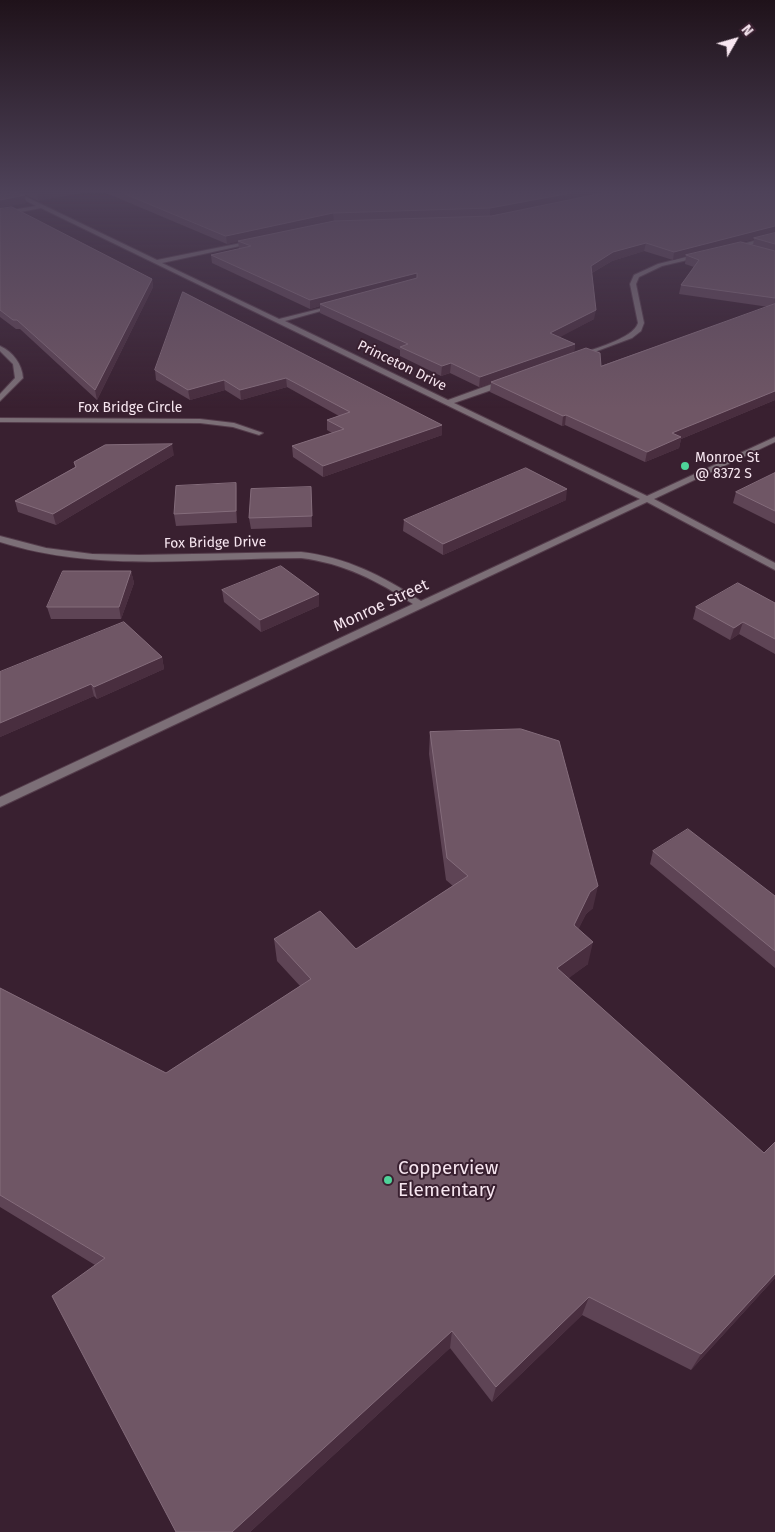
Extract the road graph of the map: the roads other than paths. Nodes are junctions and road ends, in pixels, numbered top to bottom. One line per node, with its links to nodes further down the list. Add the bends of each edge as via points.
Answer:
1 (162, 264): 4 (street, Princeton Drive)
2 (666, 264): 6 (street, via 636,276 633,284 641,323 639,330 624,340)
3 (349, 302): 4 (street)
4 (279, 321): 9 (street, Princeton Drive)
5 (0, 348): 8 (street, via 19,367 20,378)
6 (571, 359)
7 (516, 378): 9 (street)
8 (0, 399)
9 (447, 403): 13 (street, Princeton Drive)
10 (0, 420): 11 (street, Fox Bridge Circle, via 200,421 234,425)
11 (259, 433)
12 (775, 439): 13 (street, Monroe Street)
13 (646, 499): 15 (street, Princeton Drive); 16 (street, Monroe Street)
14 (0, 539): 16 (street, Fox Bridge Drive, via 52,553 90,557 321,556 365,570)
15 (775, 567)
16 (421, 605): 17 (street, Monroe Street)
17 (0, 802)

